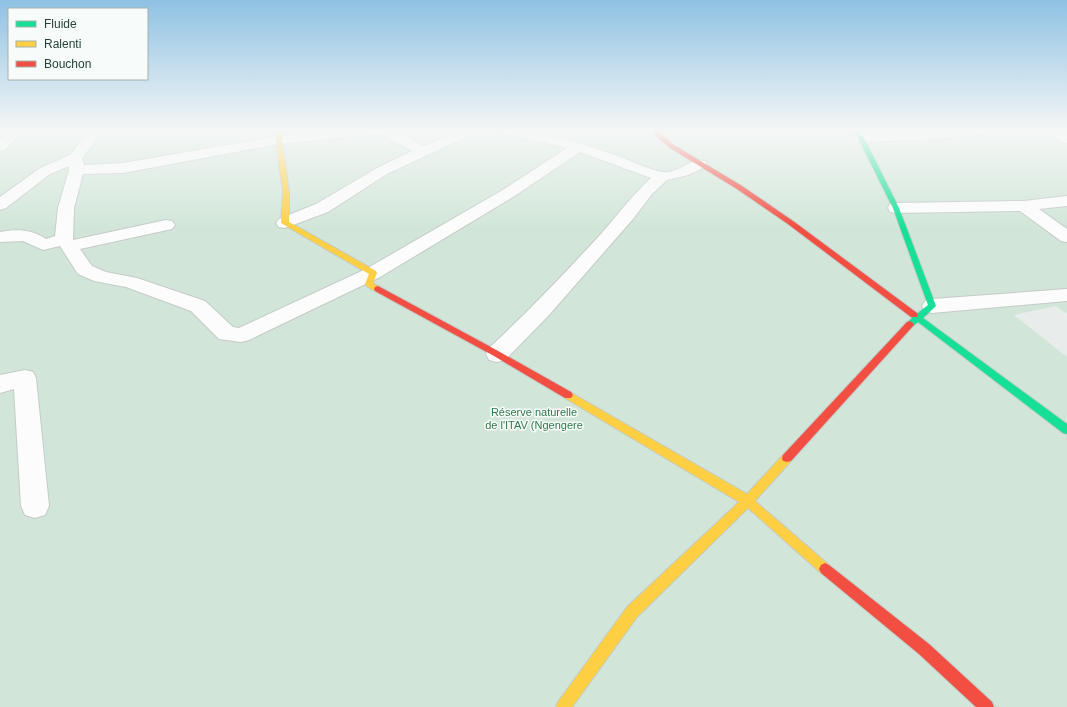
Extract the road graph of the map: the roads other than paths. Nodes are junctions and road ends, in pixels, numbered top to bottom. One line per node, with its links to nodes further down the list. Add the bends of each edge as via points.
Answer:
1 (150, 162): 8 (street, via 122,168)
2 (283, 162): 15 (street, via 286,192)
3 (402, 162): 15 (street, via 382,171 322,208)
4 (555, 162): 20 (street, via 507,194 418,244)
5 (619, 162): 10 (street)
6 (697, 162): 9 (street)
7 (872, 162): 14 (street)
8 (76, 164): 12 (street, via 45,171); 19 (street, via 66,208)
9 (700, 164): 10 (street, via 683,172); 23 (street, via 738,186 810,236)
10 (662, 177): 24 (street, via 646,191 542,310)
11 (1067, 201): 13 (street)
12 (0, 205)
13 (1024, 206): 14 (street); 18 (street)
14 (896, 208): 22 (street)
15 (285, 223): 20 (street)
16 (166, 225): 19 (street)
17 (0, 237): 19 (street, via 19,233 37,239 43,245)
18 (1067, 237)
19 (67, 242): 20 (street, via 85,270 101,277 130,282 198,306 227,334 241,335)
20 (373, 273): 24 (street, via 369,284)
21 (1067, 295): 22 (street)
22 (932, 306): 23 (street)
23 (916, 317): 26 (street); 27 (street)
24 (497, 354): 27 (street)
25 (0, 384): 28 (street, via 25,378)
26 (1067, 430)
27 (748, 501): 29 (street, via 632,612); 30 (street, via 822,566 924,649)
28 (35, 506)
29 (563, 707)
30 (987, 707)

